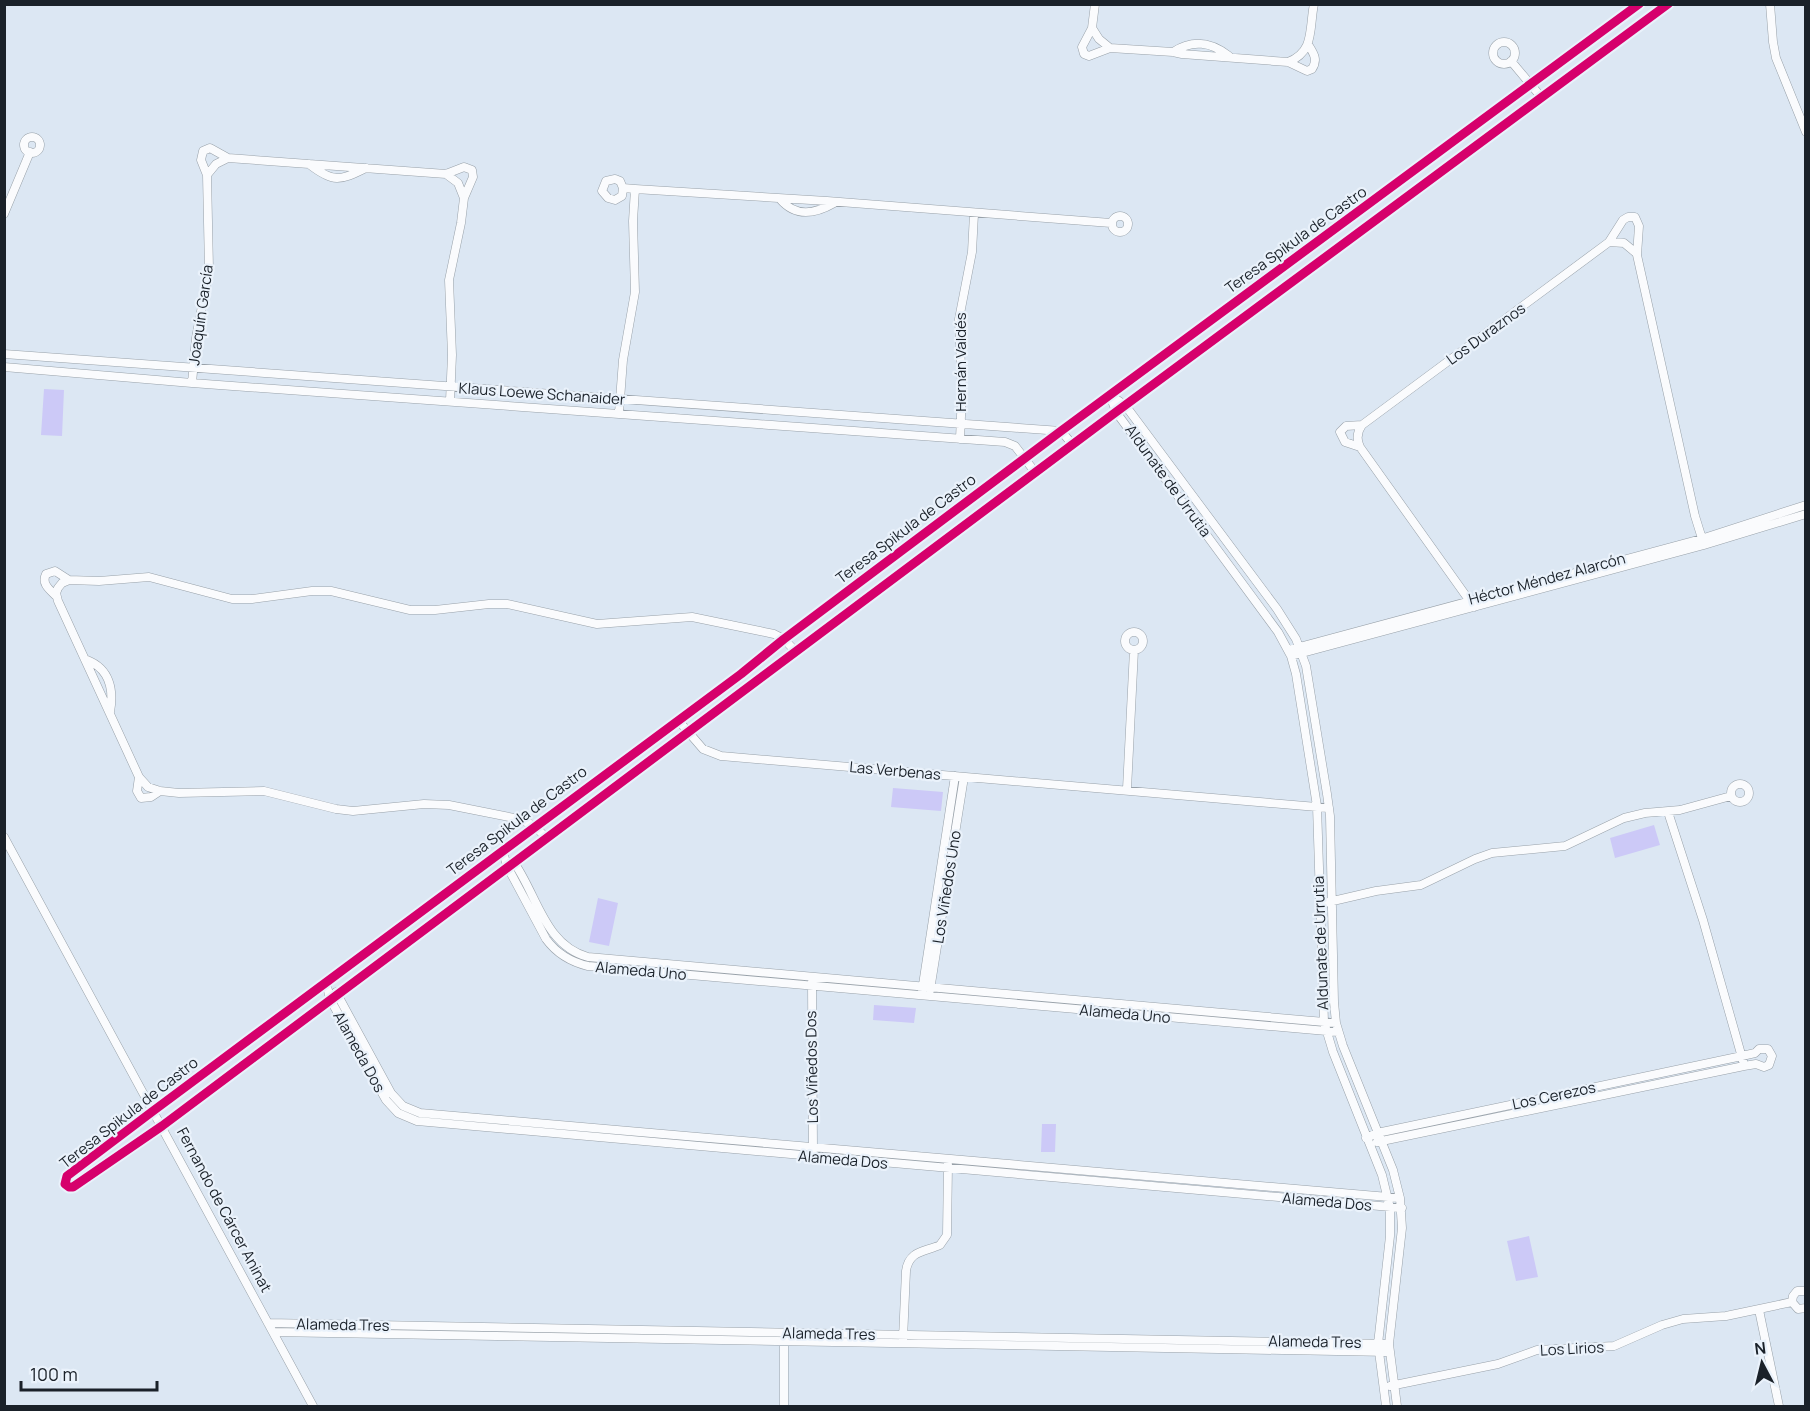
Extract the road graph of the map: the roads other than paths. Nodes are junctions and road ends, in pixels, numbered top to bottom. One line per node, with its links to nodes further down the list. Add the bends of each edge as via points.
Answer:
1 (1095, 4): 6 (street)
2 (1314, 4): 7 (street)
3 (1639, 4): 13 (street, Teresa Spikula de Castro)
4 (1668, 4): 14 (street, Teresa Spikula de Castro)
5 (1770, 4): 15 (street, via 1776,58)
6 (1092, 28): 8 (street); 8 (street, via 1083,44 1084,54 1091,56)
7 (1308, 46): 11 (street); 11 (street, via 1315,59 1312,69 1304,70)
8 (1110, 48): 9 (street)
9 (1173, 52): 10 (street); 10 (street, via 1187,45 1207,44)
10 (1229, 56): 11 (street)
11 (1288, 62)
12 (1511, 62): 13 (street)
13 (1531, 84): 14 (street); 27 (street, Teresa Spikula de Castro)
14 (1542, 98): 31 (street, Teresa Spikula de Castro)
15 (1806, 132)
16 (30, 152): 28 (street)
17 (228, 158): 18 (street, Joaquín García); 21 (street, via 216,164); 21 (street, Joaquín García, via 213,149 203,151 201,160)
18 (309, 164): 19 (street, Joaquín García); 19 (street, Joaquín García, via 327,177 338,179)
19 (366, 168): 20 (street, Joaquín García)
20 (446, 174): 24 (street, via 458,183); 24 (street, Joaquín García, via 464,167 472,170)
21 (207, 176): 36 (street, Joaquín García, via 209,269)
22 (624, 188): 23 (street)
23 (635, 189): 25 (street); 40 (street, via 635,292)
24 (464, 198): 38 (street, Joaquín García, via 449,280)
25 (780, 199): 26 (street); 26 (street, via 805,213)
26 (834, 203): 29 (street)
27 (1357, 213): 31 (street, Teresa Spikula de Castro); 39 (street, Teresa Spikula de Castro)
28 (4, 214)
29 (974, 214): 30 (street); 45 (street, Hernán Valdés, via 972,252 959,319)
30 (1111, 223)
31 (1367, 227): 42 (street, Teresa Spikula de Castro)
32 (1609, 242): 33 (street, via 1624,243); 33 (street, Los Duraznos, via 1623,220 1634,216 1639,226); 46 (street, Los Duraznos)
33 (1637, 255): 55 (street, Los Duraznos)
34 (4, 354): 36 (street, Klaus Loewe Schanaider)
35 (4, 366): 37 (street, Klaus Loewe Schanaider)
36 (193, 368): 37 (street, Joaquín García); 38 (street, Klaus Loewe Schanaider)
37 (192, 382): 41 (street, Klaus Loewe Schanaider)
38 (451, 387): 40 (street, Klaus Loewe Schanaider); 41 (street, Joaquín García)
39 (1110, 395): 42 (street, Aldunate de Urrutia); 43 (street, Aldunate de Urrutia); 47 (street, Teresa Spikula de Castro)
40 (619, 400): 44 (street); 45 (street, Klaus Loewe Schanaider)
41 (450, 401): 44 (street, Klaus Loewe Schanaider)
42 (1125, 405): 43 (street, Teresa Spikula de Castro); 61 (street, Aldunate de Urrutia, via 1277,609)
43 (1116, 412): 49 (street, Teresa Spikula de Castro); 63 (street, Aldunate de Urrutia, via 1274,625)
44 (619, 413): 48 (street, Klaus Loewe Schanaider)
45 (961, 423): 47 (street, Klaus Loewe Schanaider); 48 (street, Hernán Valdés)
46 (1362, 425): 50 (street, via 1357,435); 50 (street, Los Duraznos, via 1346,426 1340,432 1345,442)
47 (1061, 431): 49 (street); 51 (street, Teresa Spikula de Castro)
48 (960, 439): 51 (street, Klaus Loewe Schanaider, via 1008,442)
49 (1073, 445): 52 (street, Teresa Spikula de Castro)
50 (1360, 447): 58 (street, Los Duraznos)
51 (1025, 459): 52 (street, Klaus Loewe Schanaider); 59 (street, Teresa Spikula de Castro)
52 (1035, 472): 62 (street, Teresa Spikula de Castro)
53 (1806, 505): 55 (street, Héctor Méndez Alarcón)
54 (1806, 514): 55 (street, Héctor Méndez Alarcón)
55 (1702, 542): 58 (street, Héctor Méndez Alarcón)
56 (69, 580): 57 (street, via 59,585); 57 (street, via 55,571 46,574 45,584); 59 (street, via 149,577 242,599 331,591 418,611 507,604 597,624 692,617)
57 (57, 596): 64 (street)
58 (1472, 603): 61 (street, Héctor Méndez Alarcón)
59 (784, 639): 62 (street); 66 (street, Teresa Spikula de Castro)
60 (1134, 650): 71 (street)
61 (1301, 650): 63 (street, Héctor Méndez Alarcón); 75 (street, Aldunate de Urrutia)
62 (796, 652): 67 (street, Teresa Spikula de Castro)
63 (1290, 653): 74 (street, Aldunate de Urrutia, via 1298,680)
64 (87, 660): 65 (street); 65 (street, via 101,668 109,681)
65 (110, 712): 69 (street)
66 (678, 720): 67 (street, Las Verbenas); 77 (street, Teresa Spikula de Castro)
67 (688, 732): 68 (street, Las Verbenas, via 703,749 721,756); 79 (street, Teresa Spikula de Castro)
68 (955, 776): 70 (street, Las Verbenas); 87 (street, Los Viñedos Uno)
69 (139, 777): 72 (street, via 148,787); 72 (street, via 137,791 141,798)
70 (964, 777): 71 (street, Las Verbenas); 87 (street, Los Viñedos Uno)
71 (1127, 789): 74 (street, Las Verbenas)
72 (160, 791): 77 (street, via 264,792 353,811 441,804 519,819)
73 (1731, 796): 76 (street)
74 (1317, 806): 75 (street, Las Verbenas); 83 (street, Aldunate de Urrutia)
75 (1329, 808): 82 (street, Aldunate de Urrutia)
76 (1668, 812): 82 (street, via 1624,818 1565,846 1492,853 1428,883); 95 (street)
77 (535, 826): 79 (street); 80 (street, Teresa Spikula de Castro)
78 (4, 837): 98 (street, Fernando de Cárcer Aninat)
79 (546, 838): 81 (street, Teresa Spikula de Castro)
80 (502, 850): 81 (street, Alameda Uno); 85 (street, Teresa Spikula de Castro)
81 (511, 866): 84 (street, Alameda Uno, via 553,933 580,955); 86 (street, Alameda Uno, via 550,944 566,958 581,964); 88 (street, Teresa Spikula de Castro)
82 (1331, 902): 83 (street); 91 (street, Aldunate de Urrutia)
83 (1320, 904): 92 (street, Aldunate de Urrutia)
84 (812, 976): 86 (street, Los Viñedos Dos); 87 (street, Alameda Uno)
85 (326, 982): 88 (street, Alameda Dos); 90 (street, Alameda Dos); 98 (street, Teresa Spikula de Castro)
86 (812, 985): 89 (street, Alameda Uno); 103 (street, Los Viñedos Dos)
87 (926, 986): 89 (street, Los Viñedos Uno); 92 (street, Alameda Uno)
88 (338, 994): 90 (street, Teresa Spikula de Castro); 103 (street, Alameda Dos, via 391,1093 415,1112)
89 (925, 997): 92 (street, Alameda Uno)
90 (330, 999): 99 (street, Teresa Spikula de Castro); 104 (street, Alameda Dos, via 386,1100 398,1113 411,1119)
91 (1336, 1023): 92 (street, Alameda Uno); 93 (street, Aldunate de Urrutia)
92 (1325, 1026): 93 (street, Alameda Uno); 101 (street, Aldunate de Urrutia)
93 (1338, 1032): 100 (street, Aldunate de Urrutia)
94 (1755, 1053): 95 (street, Los Cerezos); 96 (street); 96 (street, via 1765,1048 1772,1056 1767,1066)
95 (1743, 1056): 97 (street); 100 (street, Los Cerezos)
96 (1756, 1064): 97 (street, Los Cerezos)
97 (1744, 1066): 102 (street, Los Cerezos)
98 (153, 1111): 99 (street, Fernando de Cárcer Aninat); 99 (street, Teresa Spikula de Castro, via 67,1176 65,1184 73,1187)
99 (162, 1126): 115 (street, Fernando de Cárcer Aninat)
100 (1377, 1133): 101 (street, Los Cerezos); 102 (street, Aldunate de Urrutia)
101 (1367, 1140): 102 (street, Los Cerezos); 107 (street, Aldunate de Urrutia)
102 (1381, 1142): 108 (street, Aldunate de Urrutia)
103 (813, 1147): 104 (street, Los Viñedos Dos); 105 (street, Alameda Dos)
104 (813, 1157): 106 (street, Alameda Dos)
105 (948, 1159): 106 (street); 107 (street, Alameda Dos)
106 (948, 1169): 109 (street, Alameda Dos); 118 (street, via 947,1235 940,1245 919,1251 908,1261)
107 (1388, 1198): 108 (street, Alameda Dos); 109 (street, Aldunate de Urrutia)
108 (1400, 1198): 110 (street, Aldunate de Urrutia)
109 (1390, 1208): 110 (street, Alameda Dos); 121 (street, Aldunate de Urrutia)
110 (1402, 1208): 122 (street, Aldunate de Urrutia)
111 (1806, 1291): 112 (street, Los Lirios, via 1797,1292)
112 (1792, 1302): 113 (street, via 1798,1309); 114 (street, Los Lirios)
113 (1806, 1308)
114 (1760, 1310): 123 (street, Los Lirios, via 1683,1319 1614,1346 1536,1350 1498,1364); 129 (street)
115 (268, 1323): 116 (street, Fernando de Cárcer Aninat); 117 (street, Alameda Tres)
116 (273, 1332): 119 (street, Alameda Tres); 125 (street, Fernando de Cárcer Aninat)
117 (784, 1333): 118 (street, Alameda Tres); 119 (street)
118 (903, 1335): 120 (street); 121 (street, Alameda Tres)
119 (784, 1342): 120 (street, Alameda Tres); 126 (street)
120 (903, 1344): 121 (street, Alameda Tres)
121 (1378, 1348): 122 (street, Alameda Tres); 124 (street, Aldunate de Urrutia)
122 (1389, 1348): 123 (street, Aldunate de Urrutia)
123 (1394, 1386): 124 (street, Los Lirios); 128 (street, Aldunate de Urrutia)
124 (1383, 1388): 127 (street, Aldunate de Urrutia)
125 (313, 1407)
126 (784, 1407)
127 (1386, 1407)
128 (1397, 1407)
129 (1779, 1407)

